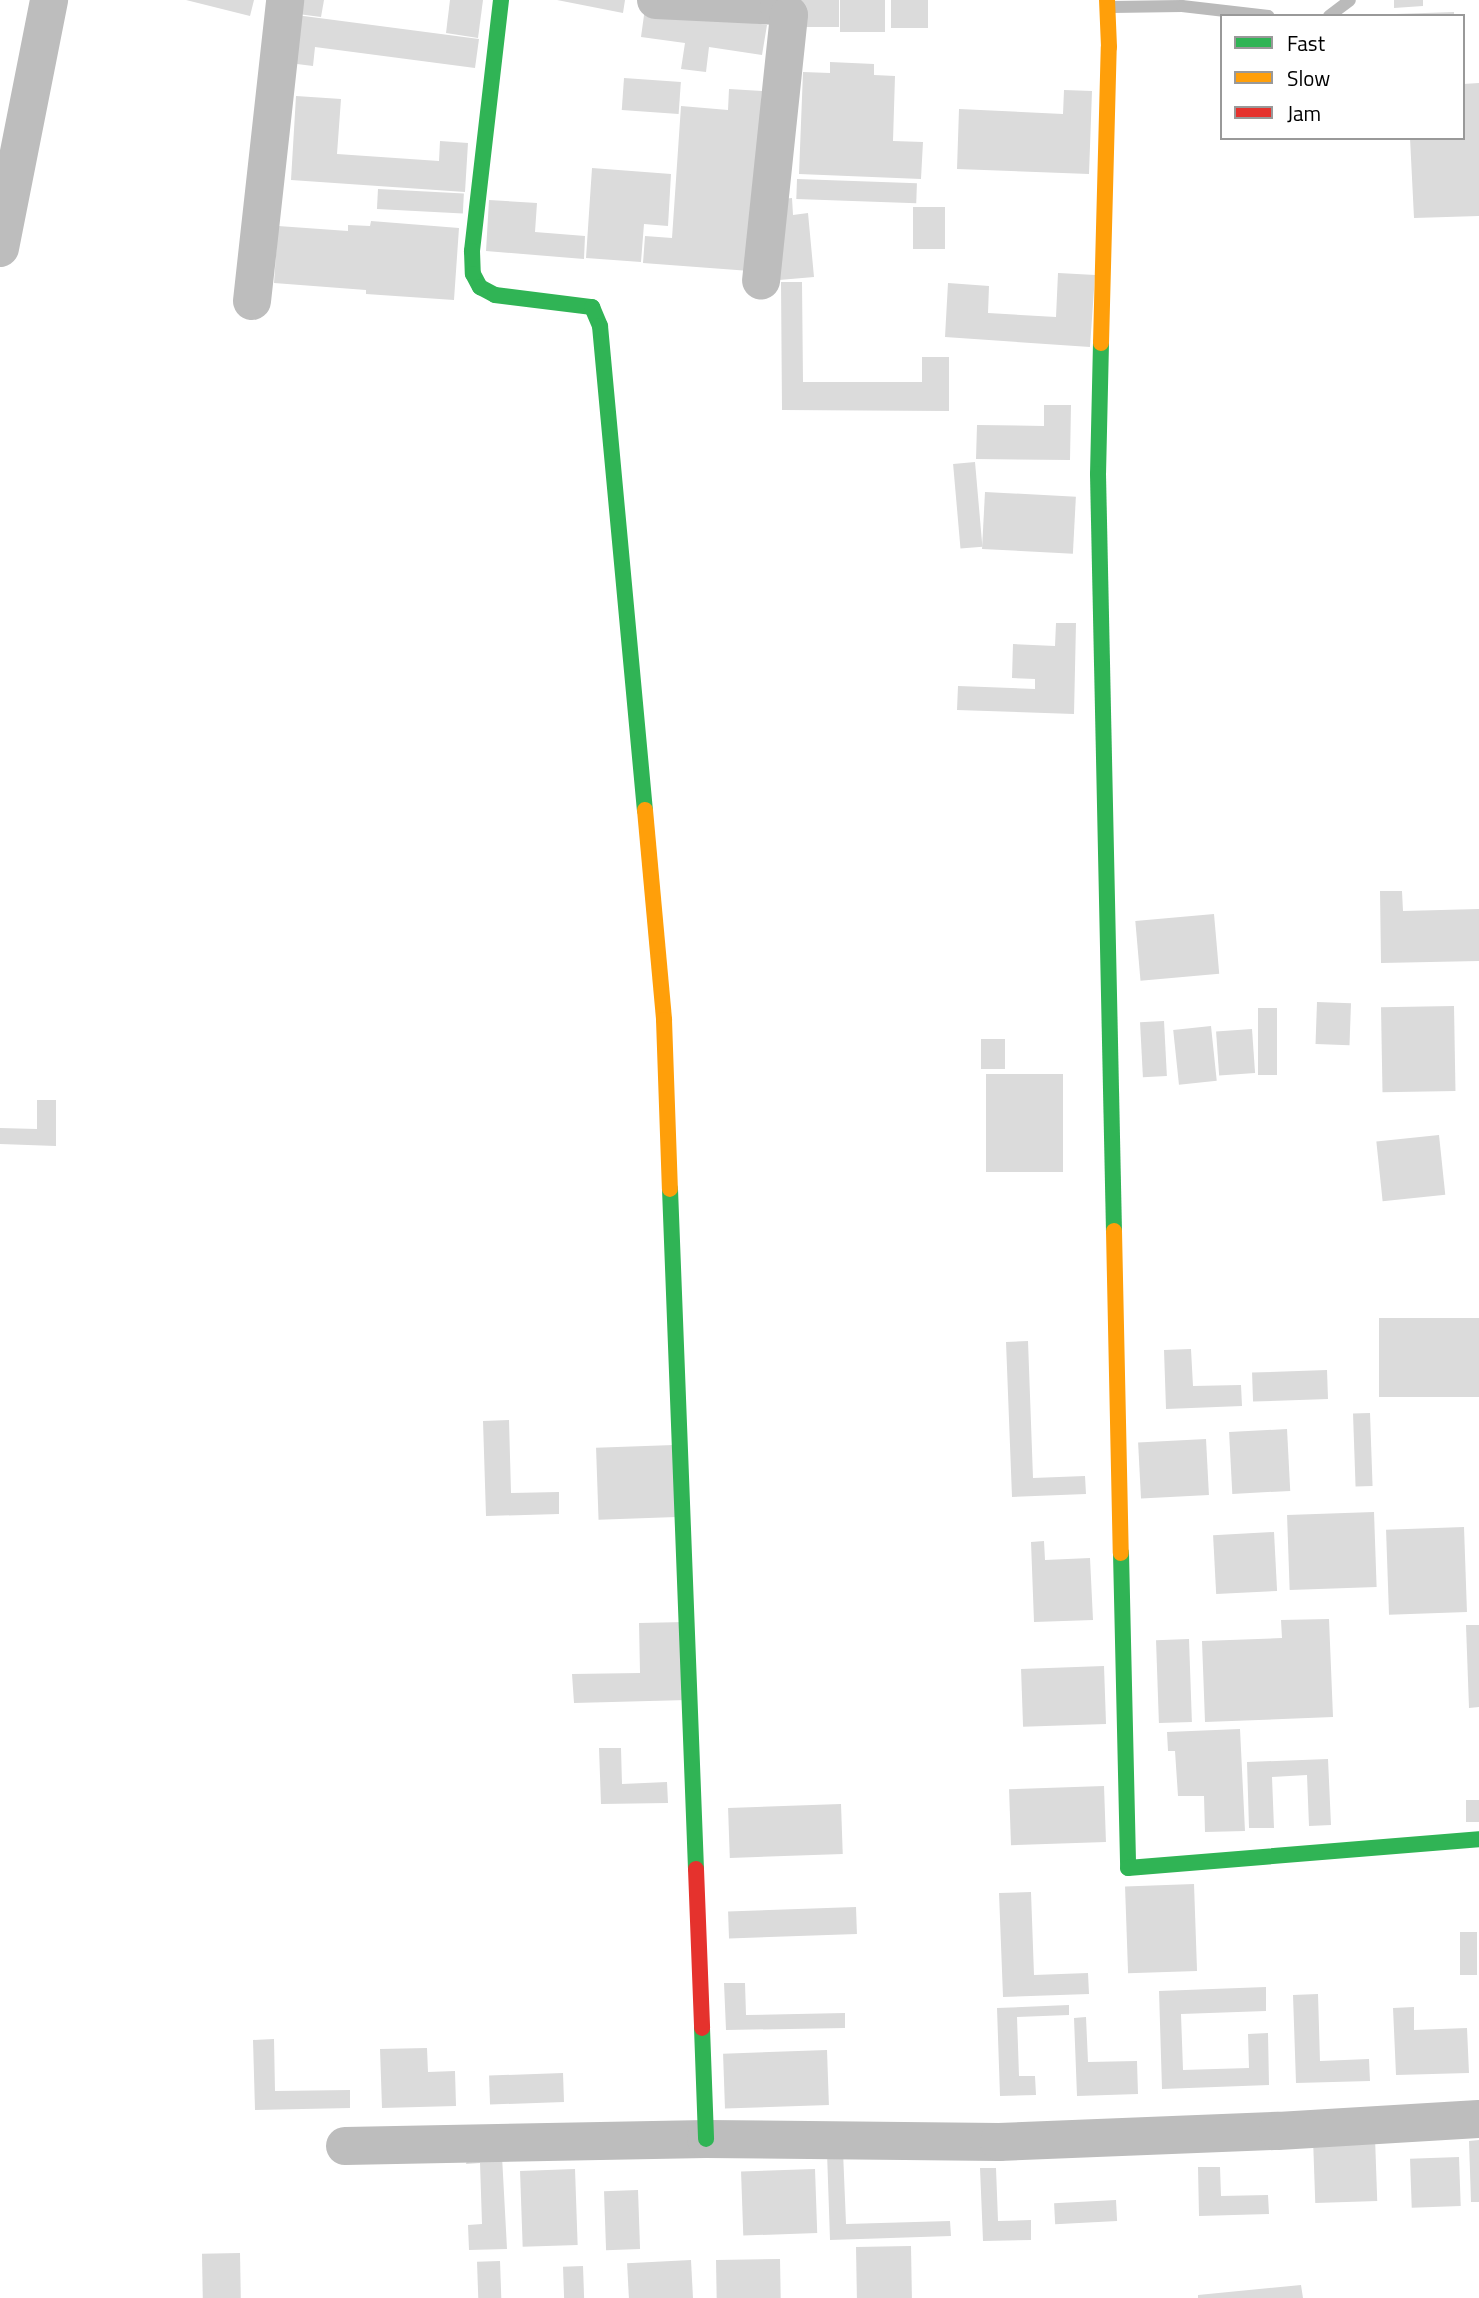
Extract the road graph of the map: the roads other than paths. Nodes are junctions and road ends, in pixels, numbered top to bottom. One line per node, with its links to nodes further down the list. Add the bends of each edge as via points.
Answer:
1 (49, 0): 6 (street)
2 (285, 0): 8 (street)
3 (500, 0): 11 (street, via 473,274 480,287 495,295 592,307 600,326 664,1020)
4 (656, 0): 7 (street, via 779,6 789,15)
5 (1107, 0): 9 (street, via 1110,47 1098,474 1128,1868)
6 (0, 248)
7 (761, 281)
8 (252, 301)
9 (1479, 1839)
10 (1479, 2119): 11 (street, via 999,2142)
11 (706, 2139): 12 (street)
12 (345, 2146)

